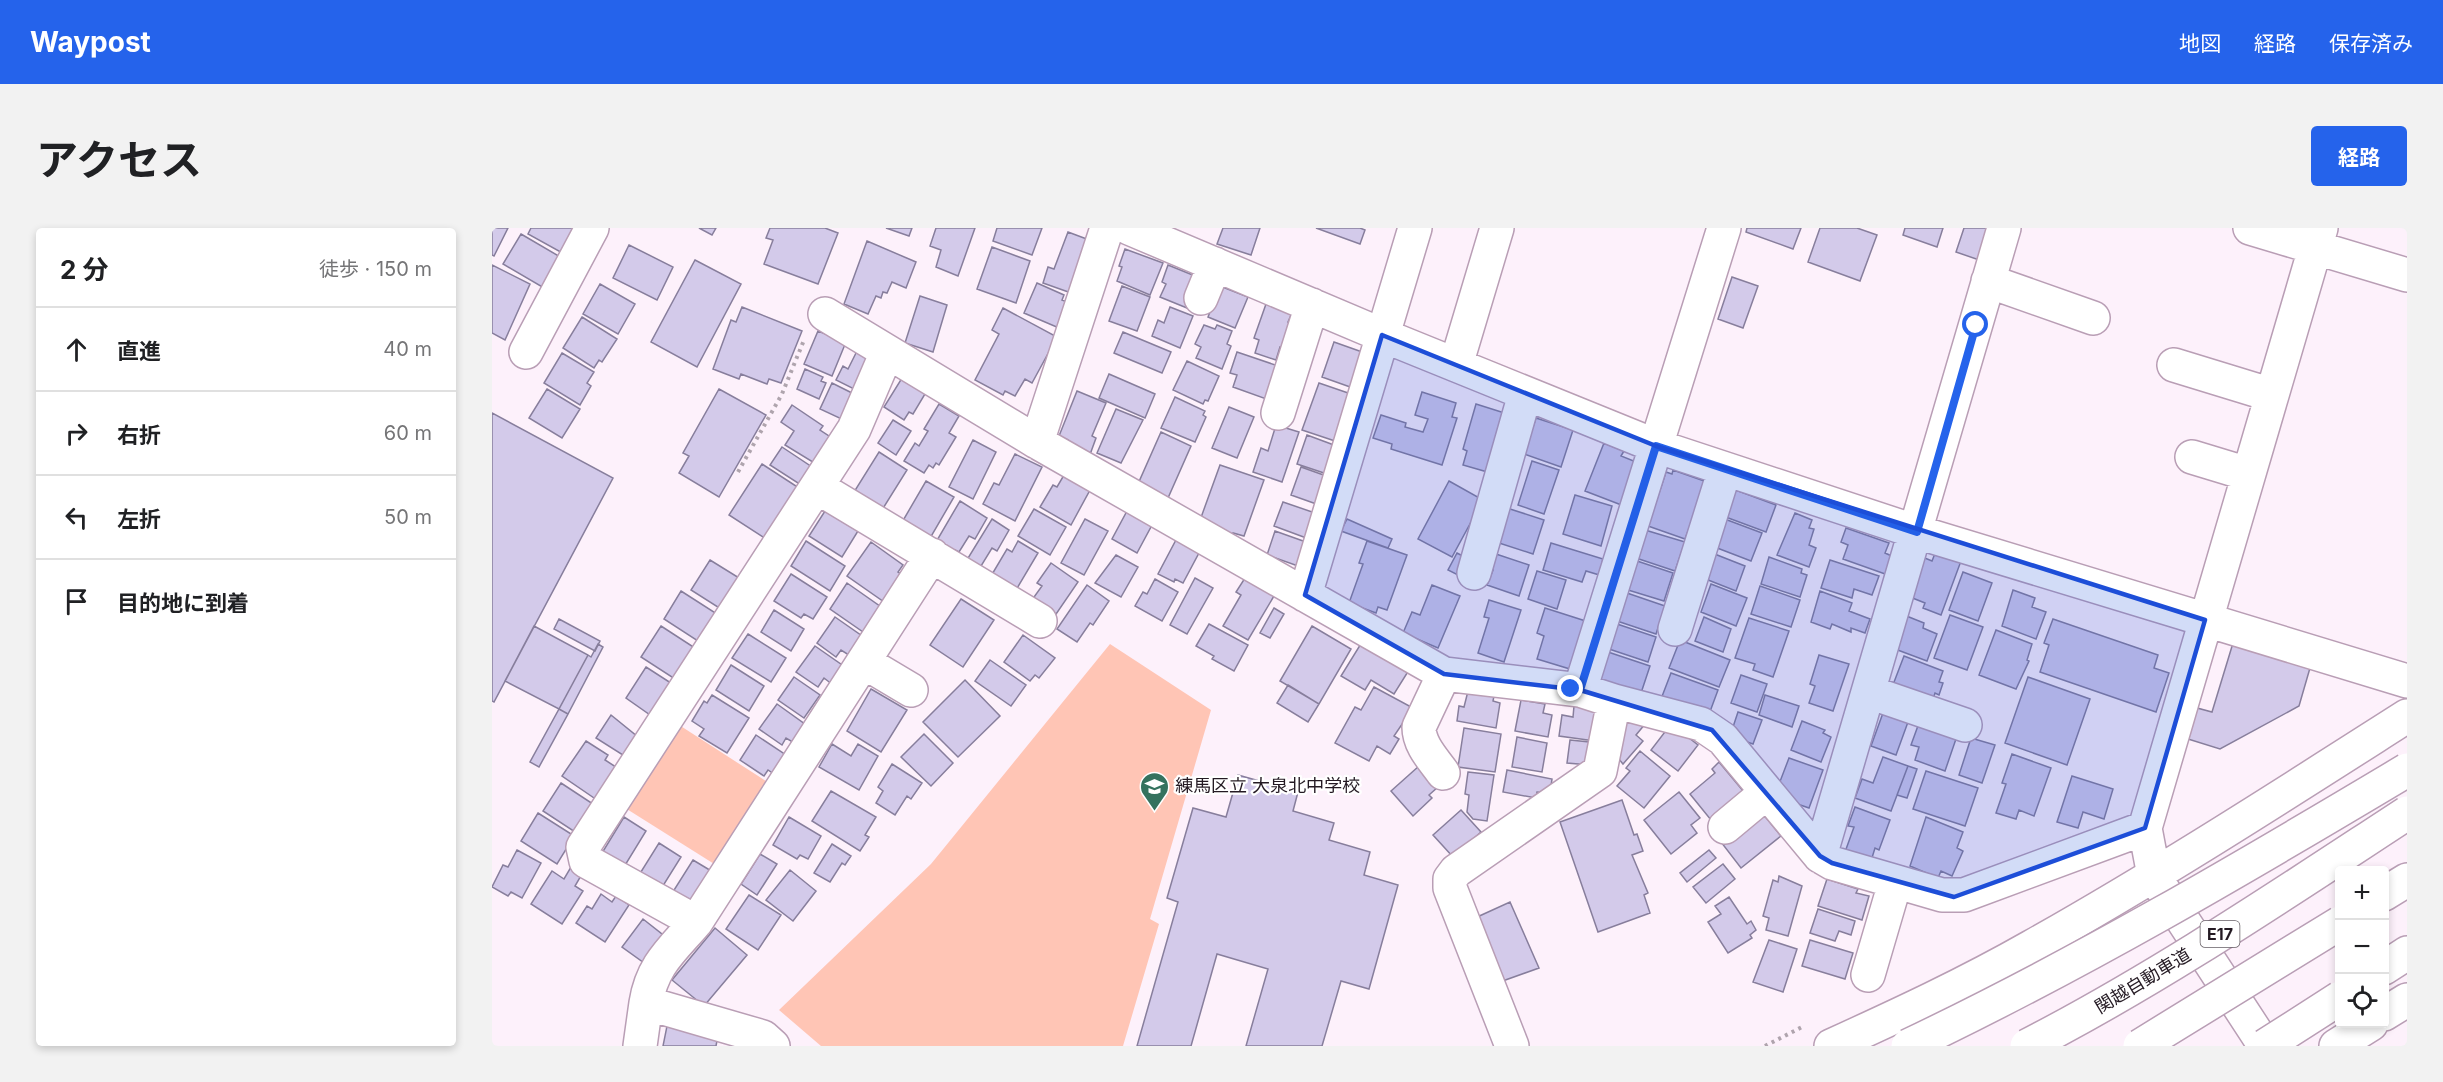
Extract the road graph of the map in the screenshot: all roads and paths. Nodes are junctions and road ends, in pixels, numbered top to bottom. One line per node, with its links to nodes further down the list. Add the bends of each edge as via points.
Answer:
1 (592, 228): 18 (main road)
2 (1107, 228): 25 (main road)
3 (1129, 228): 10 (main road)
4 (1415, 228): 17 (main road)
5 (1497, 228): 20 (main road)
6 (1724, 228): 26 (main road)
7 (2004, 228): 12 (main road)
8 (2250, 228): 9 (main road)
9 (2318, 238): 11 (main road); 23 (main road)
10 (1215, 264): 13 (main road); 14 (main road)
11 (2407, 275)
12 (1989, 281): 15 (main road); 32 (main road)
13 (1200, 298)
14 (1312, 305): 17 (main road); 24 (main road)
15 (2093, 318)
16 (817, 322): 19 (main road); 29 (path)
17 (1382, 335): 20 (main road); 35 (main road)
18 (526, 352)
19 (887, 352): 25 (main road); 31 (main road, via 854,429)
20 (1456, 365): 22 (main road)
21 (2174, 365): 23 (main road)
22 (1526, 394): 26 (main road); 34 (main road)
23 (2272, 395): 30 (main road)
24 (1278, 413)
25 (1037, 442): 35 (main road)
26 (1656, 446): 28 (main road); 43 (main road)
27 (2192, 457): 30 (main road)
28 (1725, 469): 32 (main road); 38 (main road)
29 (738, 472)
30 (2248, 474): 36 (main road)
31 (817, 487): 33 (main road); 59 (main road, via 583,847 586,861)
32 (1917, 532): 36 (main road); 44 (main road)
33 (932, 555): 37 (main road); 39 (main road)
34 (1474, 573)
35 (1305, 595): 40 (main road)
36 (2205, 620): 41 (main road); 53 (main road)
37 (1040, 621)
38 (1675, 629)
39 (864, 662): 42 (main road); 59 (main road)
40 (1444, 674): 43 (main road); 49 (main road, via 1419,727 1423,746)
41 (2407, 681)
42 (911, 690)
43 (1580, 690): 45 (main road)
44 (1869, 692): 47 (main road); 54 (main road)
45 (1614, 701): 50 (main road, via 1712,730); 71 (main road, via 1600,771 1450,879 1450,888)
46 (2407, 716): 55 (main road)
47 (1965, 725)
48 (2407, 770): 73 (main road, bridge, via 2180,904 2012,996)
49 (1443, 773)
50 (1767, 792): 52 (main road); 54 (main road)
51 (2407, 813): 74 (main road, 関越自動車道 / E17, bridge, via 2254,913 2086,1016)
52 (1725, 827)
53 (2145, 828): 55 (main road); 57 (main road, via 1964,895 1942,896)
54 (1820, 856): 57 (main road)
55 (2154, 876): 72 (main road, via 2029,948); 76 (main road)
56 (2407, 880): 58 (main road)
57 (1895, 883): 63 (main road)
58 (2389, 891)
59 (696, 922): 66 (main road, via 651,976)
60 (2335, 926): 75 (main road, bridge)
61 (2407, 953): 62 (main road)
62 (2389, 965)
63 (1868, 975)
64 (2407, 1000): 67 (main road)
65 (2335, 1001): 76 (main road, bridge)
66 (646, 1003): 69 (main road); 70 (main road, via 764,1037)
67 (2389, 1011)
68 (2363, 1028): 77 (main road)
69 (640, 1046)
70 (773, 1046)
71 (1512, 1046)
72 (1831, 1046)
73 (1908, 1046)
74 (2027, 1046)
75 (2140, 1046)
76 (2265, 1046)
77 (2336, 1046)

